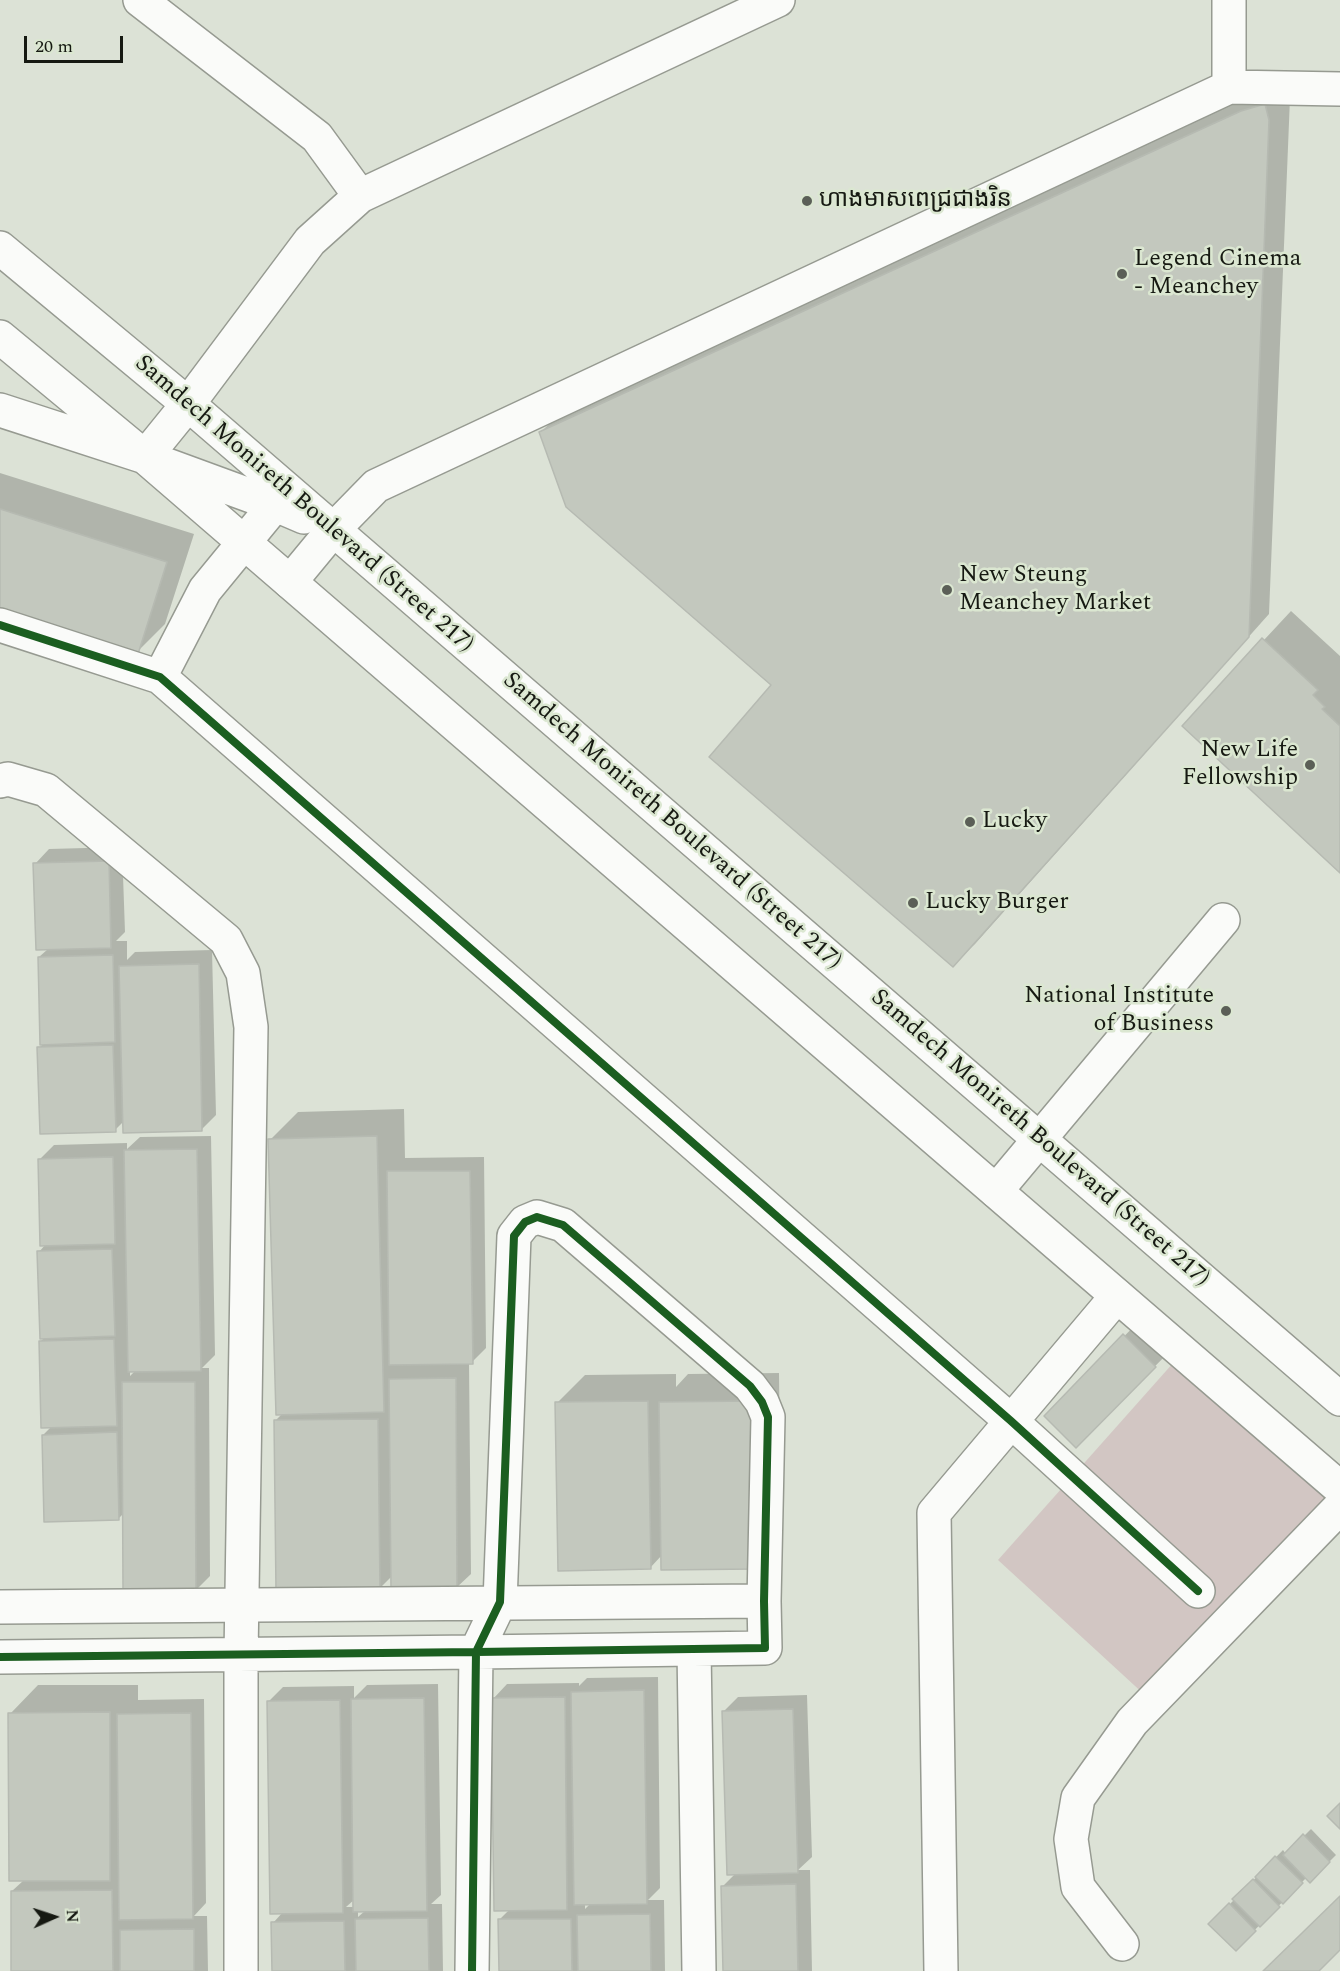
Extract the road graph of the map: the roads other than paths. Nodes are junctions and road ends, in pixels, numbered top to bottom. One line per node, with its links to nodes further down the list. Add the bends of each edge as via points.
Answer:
1 (140, 0): 6 (street, via 317,137)
2 (778, 0): 6 (street)
3 (1229, 0): 4 (street)
4 (1229, 87): 5 (street); 13 (street, via 376,486)
5 (1340, 88)
6 (360, 196): 9 (street, via 310,241)
7 (0, 248): 9 (street, Samdech Monireth Boulevard (Street 217))
8 (0, 337): 11 (street)
9 (188, 404): 11 (street); 12 (street, Samdech Monireth Boulevard (Street 217))
10 (0, 410): 11 (street)
11 (144, 457): 12 (street); 14 (street)
12 (281, 498): 13 (street, Samdech Monireth Boulevard (Street 217)); 14 (street)
13 (333, 530): 15 (street); 20 (street, Samdech Monireth Boulevard (Street 217))
14 (244, 542): 15 (street); 17 (street, via 205,590)
15 (290, 582): 21 (street)
16 (0, 625): 17 (street)
17 (160, 677): 24 (street)
18 (0, 782): 30 (street, via 8,779 46,790 226,940 243,973 251,1027)
19 (1223, 920): 20 (street)
20 (1040, 1140): 21 (street); 23 (street, Samdech Monireth Boulevard (Street 217))
21 (996, 1191): 22 (street)
22 (1117, 1296): 24 (street); 25 (street)
23 (1340, 1399)
24 (1011, 1421): 27 (street); 40 (street, via 934,1513)
25 (1340, 1488)
26 (1340, 1507): 36 (street, via 1132,1722 1078,1798 1071,1839 1078,1887)
27 (1198, 1592)
28 (764, 1601): 29 (street); 29 (street, via 768,1417 762,1402 750,1386 563,1225 537,1217 525,1222 514,1236); 32 (street, via 765,1648)
29 (500, 1602): 30 (street); 33 (street)
30 (242, 1604): 31 (street); 34 (street)
31 (0, 1607)
32 (694, 1649): 33 (street); 39 (street)
33 (476, 1652): 34 (street); 38 (street)
34 (241, 1655): 35 (street); 37 (street)
35 (0, 1657)
36 (1122, 1944)
37 (241, 1971)
38 (472, 1971)
39 (699, 1971)
40 (941, 1971)

